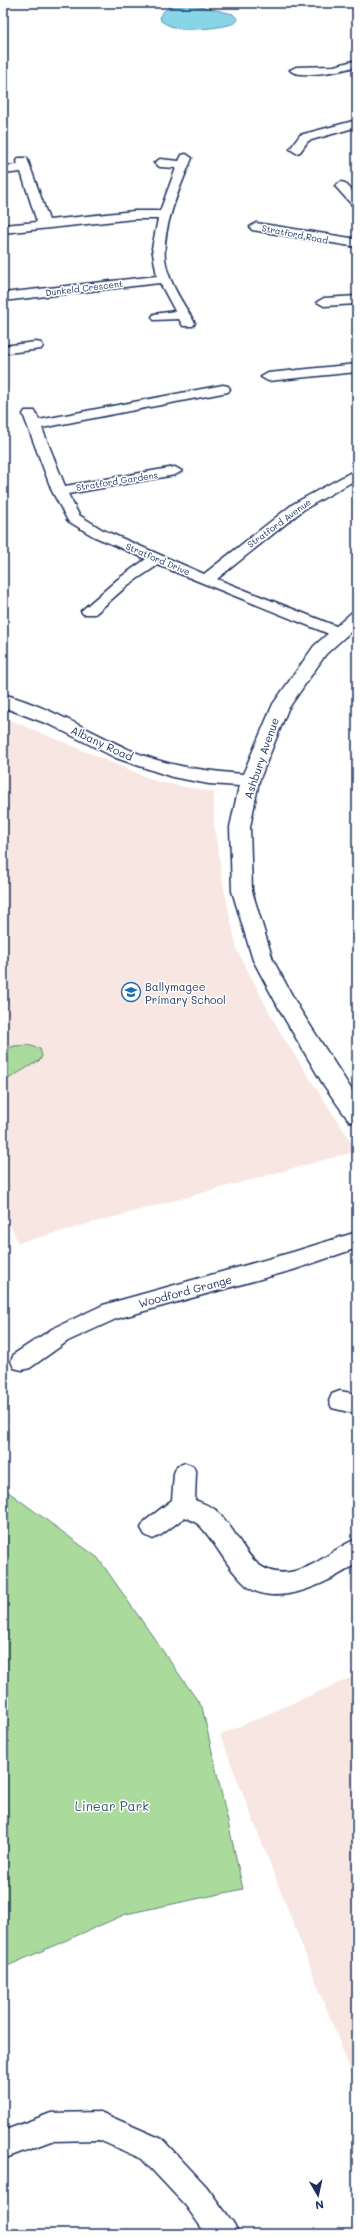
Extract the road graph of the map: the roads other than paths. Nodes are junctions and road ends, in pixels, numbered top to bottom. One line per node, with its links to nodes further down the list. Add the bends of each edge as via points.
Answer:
1 (355, 66): 2 (street)
2 (296, 70)
3 (357, 123): 4 (street, via 304,138)
4 (296, 149)
5 (160, 163): 9 (street, via 184,161)
6 (3, 170): 10 (street, via 24,164)
7 (341, 186): 8 (street)
8 (357, 203)
9 (166, 215): 10 (street, via 134,215); 14 (street, via 159,257)
10 (44, 224): 12 (street)
11 (256, 227): 13 (street, Stratford Road, via 323,241)
12 (3, 228)
13 (357, 243)
14 (164, 279): 15 (street, Dunkeld Crescent); 18 (street, via 186,319)
15 (3, 297)
16 (357, 300): 17 (street)
17 (324, 302)
18 (159, 317)
19 (36, 346): 20 (street)
20 (7, 348)
21 (357, 368): 22 (street)
22 (268, 377)
23 (223, 389): 26 (street, Stratford Drive, via 32,420)
24 (175, 471): 26 (street, Stratford Gardens)
25 (357, 474): 28 (street, Stratford Avenue, via 298,507)
26 (59, 491): 27 (street, Stratford Drive, via 73,518 98,533)
27 (157, 559): 28 (street, Stratford Drive); 29 (street, via 123,582)
28 (206, 580): 31 (street, Stratford Drive)
29 (89, 611)
30 (357, 617): 31 (street, Ashbury Avenue)
31 (340, 633): 33 (street, Ashbury Avenue, via 320,650 278,708)
32 (3, 700): 33 (street, Albany Road, via 59,722 122,754 179,773)
33 (250, 781): 34 (street, Ashbury Avenue, via 240,827 241,877 242,891 257,942 263,960 290,1011 330,1078)
34 (357, 1115)
35 (357, 1240): 36 (street, Woodford Grange, via 293,1261 111,1311 60,1335)
36 (22, 1361)
37 (185, 1473): 38 (street)
38 (183, 1506): 39 (street); 40 (street, via 208,1518 242,1564 259,1581 276,1584 297,1582 338,1563)
39 (153, 1528)
40 (357, 1550)
41 (3, 2145): 42 (street, via 51,2127 100,2126 152,2149 196,2196)
42 (224, 2234)

